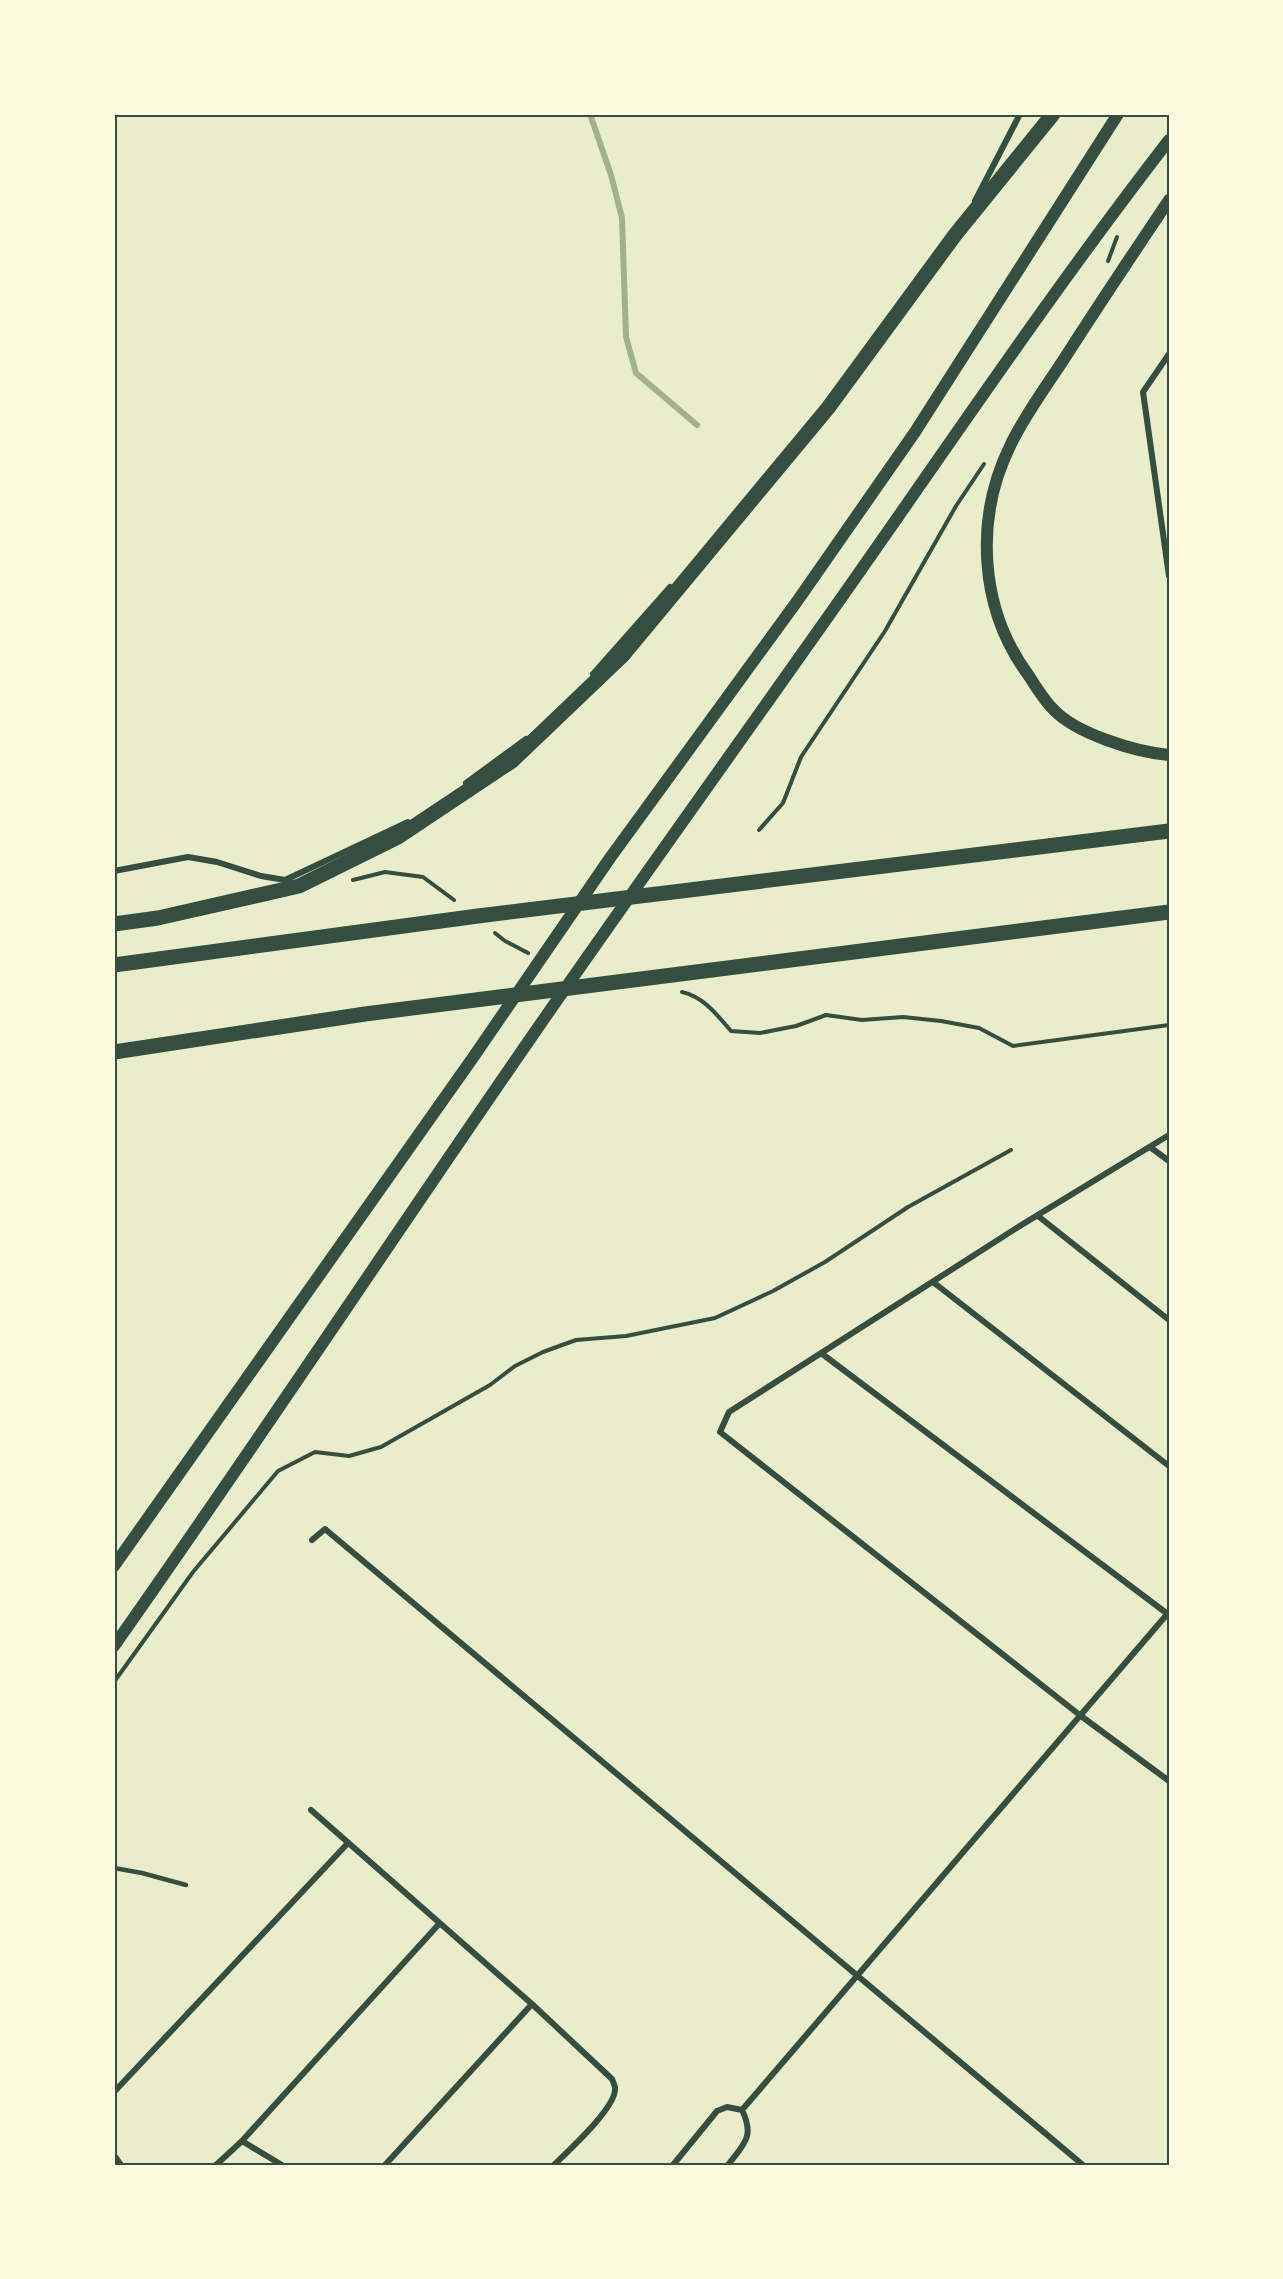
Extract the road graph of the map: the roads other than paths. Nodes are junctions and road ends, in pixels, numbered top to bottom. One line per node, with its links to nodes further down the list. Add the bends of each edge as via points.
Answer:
1 (1020, 114): 6 (street)
2 (1053, 114): 6 (highway)
3 (1118, 114): 26 (main road, via 915,432 610,858)
4 (1169, 140): 28 (main road, via 1089,246 671,837)
5 (1169, 200): 10 (main road, via 1011,443 994,484 986,530 989,588 1004,631 1023,668 1054,710 1092,736 1152,754)
6 (955, 235): 8 (highway)
7 (1169, 354): 9 (street, via 1143,392)
8 (828, 408): 12 (street, via 554,718 421,817 285,880 188,857); 14 (highway, via 624,655 512,761 398,837 299,886)
9 (1169, 576)
10 (1169, 755)
11 (1169, 831): 15 (highway)
12 (114, 871)
13 (1169, 912): 16 (highway, via 365,1014)
14 (114, 924)
15 (114, 965)
16 (114, 1052)
17 (1169, 1135): 18 (street)
18 (1150, 1147): 19 (street); 20 (street)
19 (1169, 1161)
20 (1038, 1216): 21 (street); 22 (street)
21 (933, 1282): 23 (street); 24 (street)
22 (1169, 1320)
23 (821, 1353): 27 (street); 29 (street, via 729,1412 720,1432)
24 (1169, 1466)
25 (312, 1540): 36 (street, via 325,1529)
26 (114, 1566)
27 (1168, 1614): 29 (street)
28 (114, 1646)
29 (1081, 1716): 30 (street); 36 (street)
30 (1169, 1780)
31 (311, 1810): 32 (street)
32 (348, 1843): 35 (street); 38 (street)
33 (114, 1868): 34 (lane)
34 (186, 1885)
35 (439, 1924): 37 (street); 40 (street)
36 (857, 1976): 39 (street); 49 (street)
37 (532, 2004): 45 (street); 46 (street, via 612,2079 616,2089 612,2102)
38 (114, 2092)
39 (742, 2110): 47 (street, via 727,2107 717,2111); 48 (street, via 749,2124 747,2137)
40 (242, 2141): 43 (street); 44 (street)
41 (114, 2155): 42 (street)
42 (121, 2165)
43 (216, 2165)
44 (282, 2165)
45 (385, 2165)
46 (554, 2165)
47 (673, 2165)
48 (728, 2165)
49 (1083, 2165)

